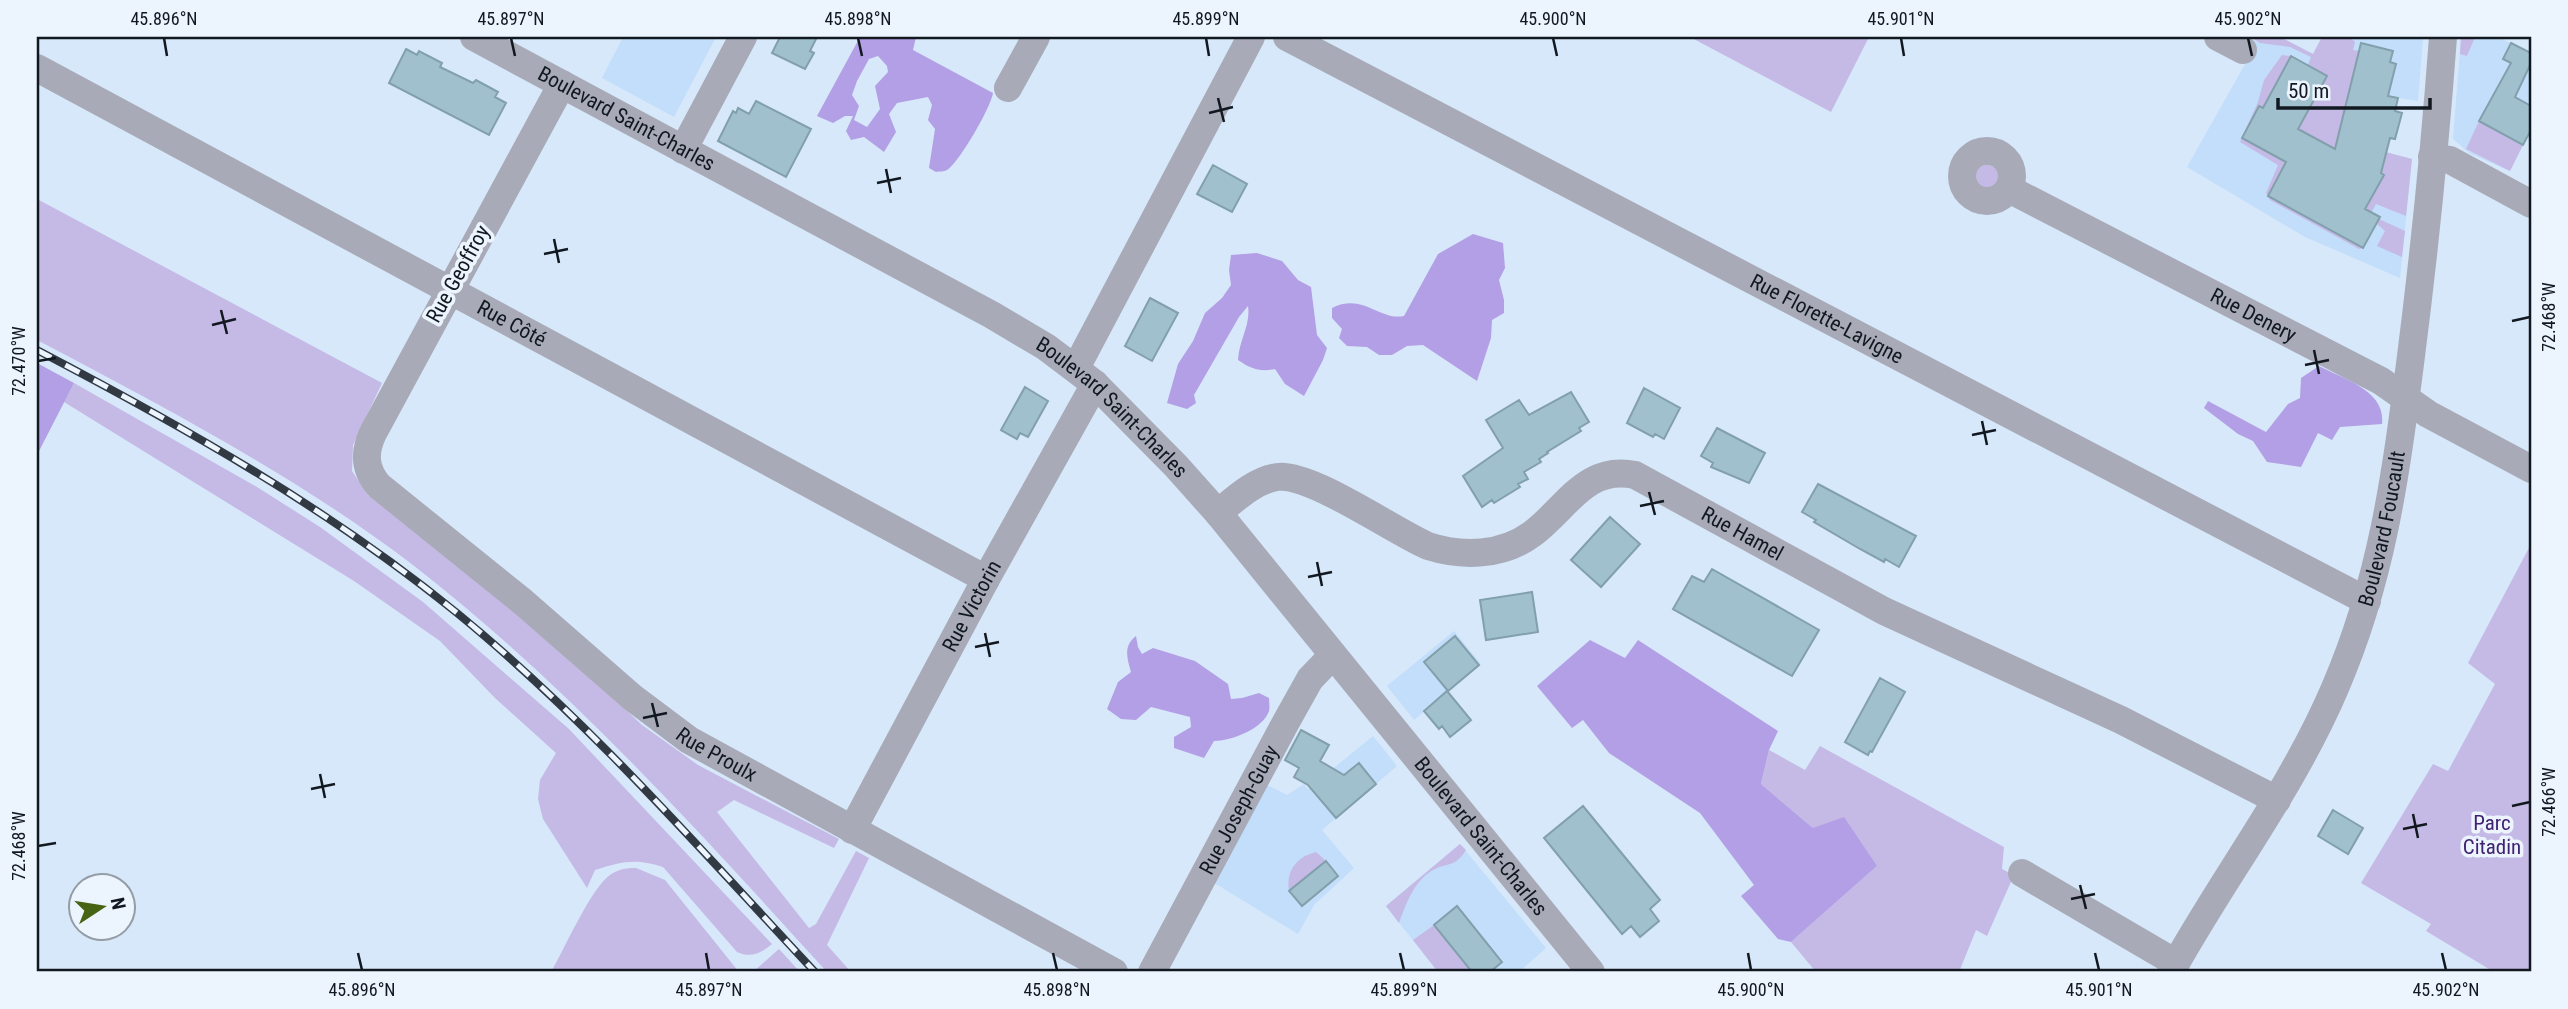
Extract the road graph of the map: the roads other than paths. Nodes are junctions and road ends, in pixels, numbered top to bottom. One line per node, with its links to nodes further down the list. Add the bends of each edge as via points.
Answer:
1 (474, 37): 10 (street, Boulevard Saint-Charles)
2 (743, 37): 12 (street)
3 (1036, 37): 11 (street)
4 (1251, 37): 17 (street, Rue Victorin)
5 (1287, 37): 23 (street, Rue Florette-Lavigne)
6 (2218, 37): 8 (street)
7 (2443, 37): 13 (street, Boulevard Foucault)
8 (2243, 50)
9 (37, 68): 16 (street, Rue Côté)
10 (562, 84): 12 (street, Boulevard Saint-Charles); 16 (street, Rue Geoffroy)
11 (1008, 88)
12 (683, 150): 17 (street, Boulevard Saint-Charles, via 964,299)
13 (2432, 157): 15 (street, via 2450,160); 18 (street, Boulevard Foucault)
14 (2008, 189): 18 (street, Rue Denery, via 2381,381)
15 (2531, 204)
16 (449, 289): 19 (street, Rue Geoffroy, via 373,433); 22 (street, Rue Côté)
17 (1086, 376): 21 (street, Boulevard Saint-Charles, via 1143,430); 22 (street, Rue Victorin)
18 (2405, 398): 20 (street, Rue Denery); 23 (street, Boulevard Foucault, via 2390,508)
19 (368, 469): 26 (street, Rue Proulx, via 379,486 672,729)
20 (2531, 470)
21 (1218, 513): 24 (street, Boulevard Saint-Charles); 25 (street, Rue Hamel, via 1265,480 1289,476 1428,546 1476,553 1531,535 1594,478 1622,472 1635,475 1884,611 2121,720)
22 (986, 579): 26 (street, Rue Victorin)
23 (2367, 600): 25 (street, Boulevard Foucault, via 2330,701)
24 (1333, 655): 30 (street, Rue Joseph-Guay, via 1310,679); 31 (street, Boulevard Saint-Charles)
25 (2277, 800): 28 (street, Boulevard Foucault)
26 (852, 830): 29 (street, Rue Proulx)
27 (2022, 873): 28 (street)
28 (2174, 967)
29 (1114, 972)
30 (1152, 972)
31 (1591, 972)

